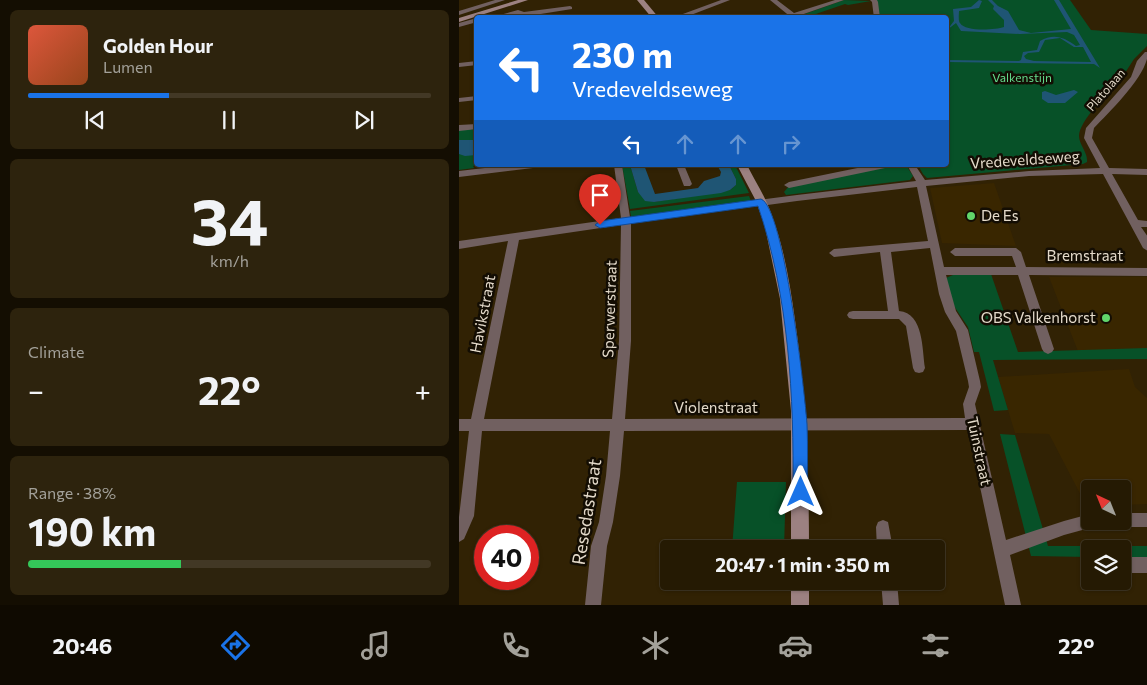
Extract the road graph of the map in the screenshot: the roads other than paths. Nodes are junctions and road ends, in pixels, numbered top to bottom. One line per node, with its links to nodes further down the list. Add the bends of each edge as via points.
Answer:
1 (502, 0): 8 (street)
2 (525, 0): 12 (street)
3 (640, 0): 16 (street)
4 (727, 0): 17 (street)
5 (773, 0): 18 (street)
6 (841, 0): 19 (street)
7 (873, 0): 20 (street)
8 (489, 2): 10 (street)
9 (570, 8): 15 (street)
10 (459, 14)
11 (474, 15): 21 (street)
12 (476, 15)
13 (506, 15): 14 (street, via 519,12)
14 (523, 15)
15 (530, 15)
16 (653, 15)
17 (684, 15)
18 (795, 15)
19 (799, 15)
20 (876, 15)
21 (459, 20)
22 (474, 21): 23 (street)
23 (459, 25)
24 (1147, 54): 38 (street, Platolaan, via 1134,78 1089,131 1089,142)
25 (474, 63): 26 (street)
26 (459, 65)
27 (474, 98): 28 (street)
28 (459, 100)
29 (474, 126): 30 (street)
30 (459, 128)
31 (517, 167): 40 (street)
32 (618, 167): 46 (street, Sperwerstraat)
33 (680, 167): 42 (street)
34 (743, 167): 45 (street)
35 (833, 167): 41 (street)
36 (875, 167): 41 (street)
37 (912, 167): 43 (street, Tuinstraat)
38 (1104, 170): 39 (street, Vredeveldseweg); 43 (street, Vredeveldseweg); 47 (street, Platolaan)
39 (1147, 172)
40 (459, 174)
41 (838, 174): 44 (street)
42 (687, 184)
43 (921, 184): 45 (street, Vredeveldseweg); 50 (street, Tuinstraat)
44 (789, 185)
45 (761, 203): 46 (street, Vredeveldseweg); 65 (street, via 772,231 784,284 795,356)
46 (626, 221): 49 (street, Vredeveldseweg); 63 (street, Sperwerstraat, via 625,340)
47 (1134, 223): 48 (street); 53 (street, Platolaan)
48 (1147, 224)
49 (514, 237): 51 (street, Vredeveldseweg); 67 (street, Havikstraat)
50 (934, 244): 52 (street); 56 (street, Tuinstraat)
51 (459, 245)
52 (885, 248): 55 (street); 60 (street)
53 (1147, 248)
54 (955, 252): 57 (street, via 1016,252)
55 (834, 253)
56 (941, 271): 57 (street, Bremstraat); 64 (street, Tuinstraat, via 948,306 962,330 974,381 969,404)
57 (1023, 271): 58 (street, Bremstraat); 61 (street)
58 (1147, 272)
59 (853, 315): 60 (street)
60 (893, 315): 62 (street, via 902,315 912,324)
61 (1048, 349)
62 (919, 368)
63 (617, 424): 65 (street, Violenstraat); 67 (street, Violenstraat); 80 (street, Resedastraat, via 613,476 599,546)
64 (973, 424): 65 (street, Violenstraat); 75 (street, Tuinstraat)
65 (800, 425): 73 (street)
66 (459, 426): 67 (street, Violenstraat)
67 (476, 426): 72 (street, Havikstraat, via 467,516)
68 (1131, 520): 69 (street)
69 (1147, 520)
70 (1081, 524): 75 (street)
71 (883, 527): 74 (street)
72 (459, 534)
73 (800, 540)
74 (884, 540)
75 (1001, 548): 83 (street, Tuinstraat)
76 (1131, 564): 77 (street)
77 (1147, 565)
78 (800, 590): 81 (street)
79 (890, 590): 82 (street)
80 (593, 605)
81 (800, 605)
82 (891, 605)
83 (1013, 605)

